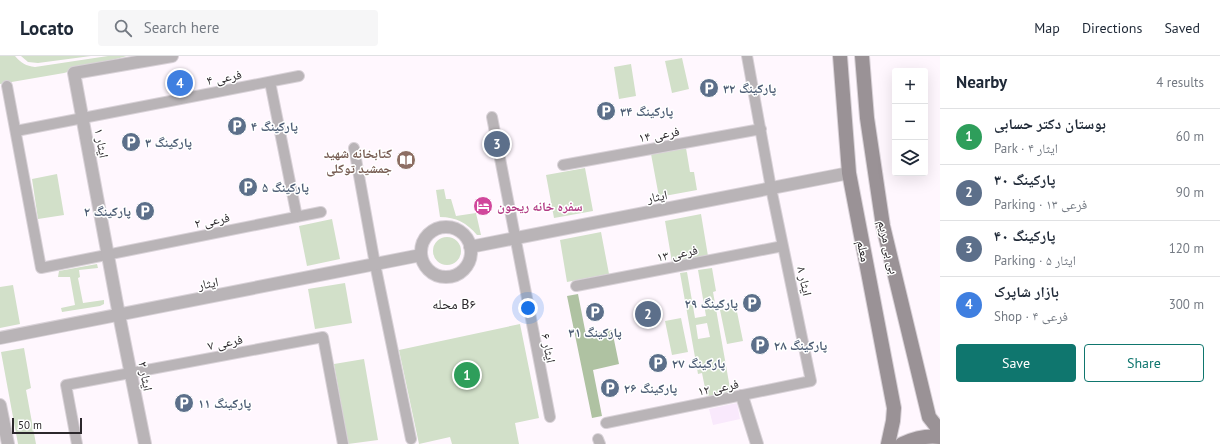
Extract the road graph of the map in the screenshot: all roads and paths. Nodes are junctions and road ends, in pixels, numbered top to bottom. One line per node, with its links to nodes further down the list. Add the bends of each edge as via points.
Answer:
1 (172, 56): 9 (street, ایثار ۱, via 74,73)
2 (747, 56): 10 (street, ایثار ۸)
3 (840, 56): 14 (main road, معلم)
4 (862, 56): 33 (main road, بی بی مریم, via 867,118 883,226 929,418)
5 (299, 76): 6 (street, فرعی ۴)
6 (270, 82): 9 (street, فرعی ۴); 17 (street)
7 (7, 86): 11 (street)
8 (492, 117): 18 (street, ایثار ۶)
9 (83, 118): 11 (street, فرعی ۴); 21 (street, ایثار ۱)
10 (761, 129): 13 (street, فرعی ۱۴); 15 (street, ایثار ۸)
11 (16, 130): 21 (street, فرعی ۲, via 41,268)
12 (354, 148): 23 (street)
13 (563, 165)
14 (849, 173): 15 (street, ایثار); 41 (main road, معلم, via 894,408)
15 (771, 188): 18 (street, ایثار); 19 (street, ایثار ۸)
16 (321, 212): 17 (street, فرعی ۲)
17 (296, 217): 21 (street, فرعی ۲)
18 (515, 238): 20 (street, ایثار); 31 (street, ایثار ۶)
19 (783, 246): 24 (street, فرعی ۱۳); 28 (street, ایثار ۸)
20 (470, 247): 22 (street, via 458,230 437,228 424,239); 22 (street, via 468,262 457,274 450,276 434,274 423,263)
21 (108, 253): 25 (street, ایثار ۱)
22 (421, 255): 23 (street, ایثار)
23 (375, 264): 25 (street, ایثار); 35 (street)
24 (576, 286)
25 (120, 314): 26 (street, ایثار); 27 (street, ایثار ۲)
26 (0, 338)
27 (132, 374): 37 (street, فرعی ۷, via 66,385); 38 (street, ایثار ۲); 39 (street, فرعی ۷, via 323,337)
28 (811, 381): 29 (street, فرعی ۱۲)
29 (742, 396): 32 (street, فرعی ۱۲); 40 (street)
30 (0, 405): 36 (street)
31 (550, 417)
32 (606, 423)
33 (940, 431)
34 (940, 437): 42 (main road, via 912,439)
35 (411, 439)
36 (8, 444)
37 (77, 444)
38 (145, 444)
39 (343, 444)
40 (757, 444)
41 (888, 444)
42 (902, 444)

